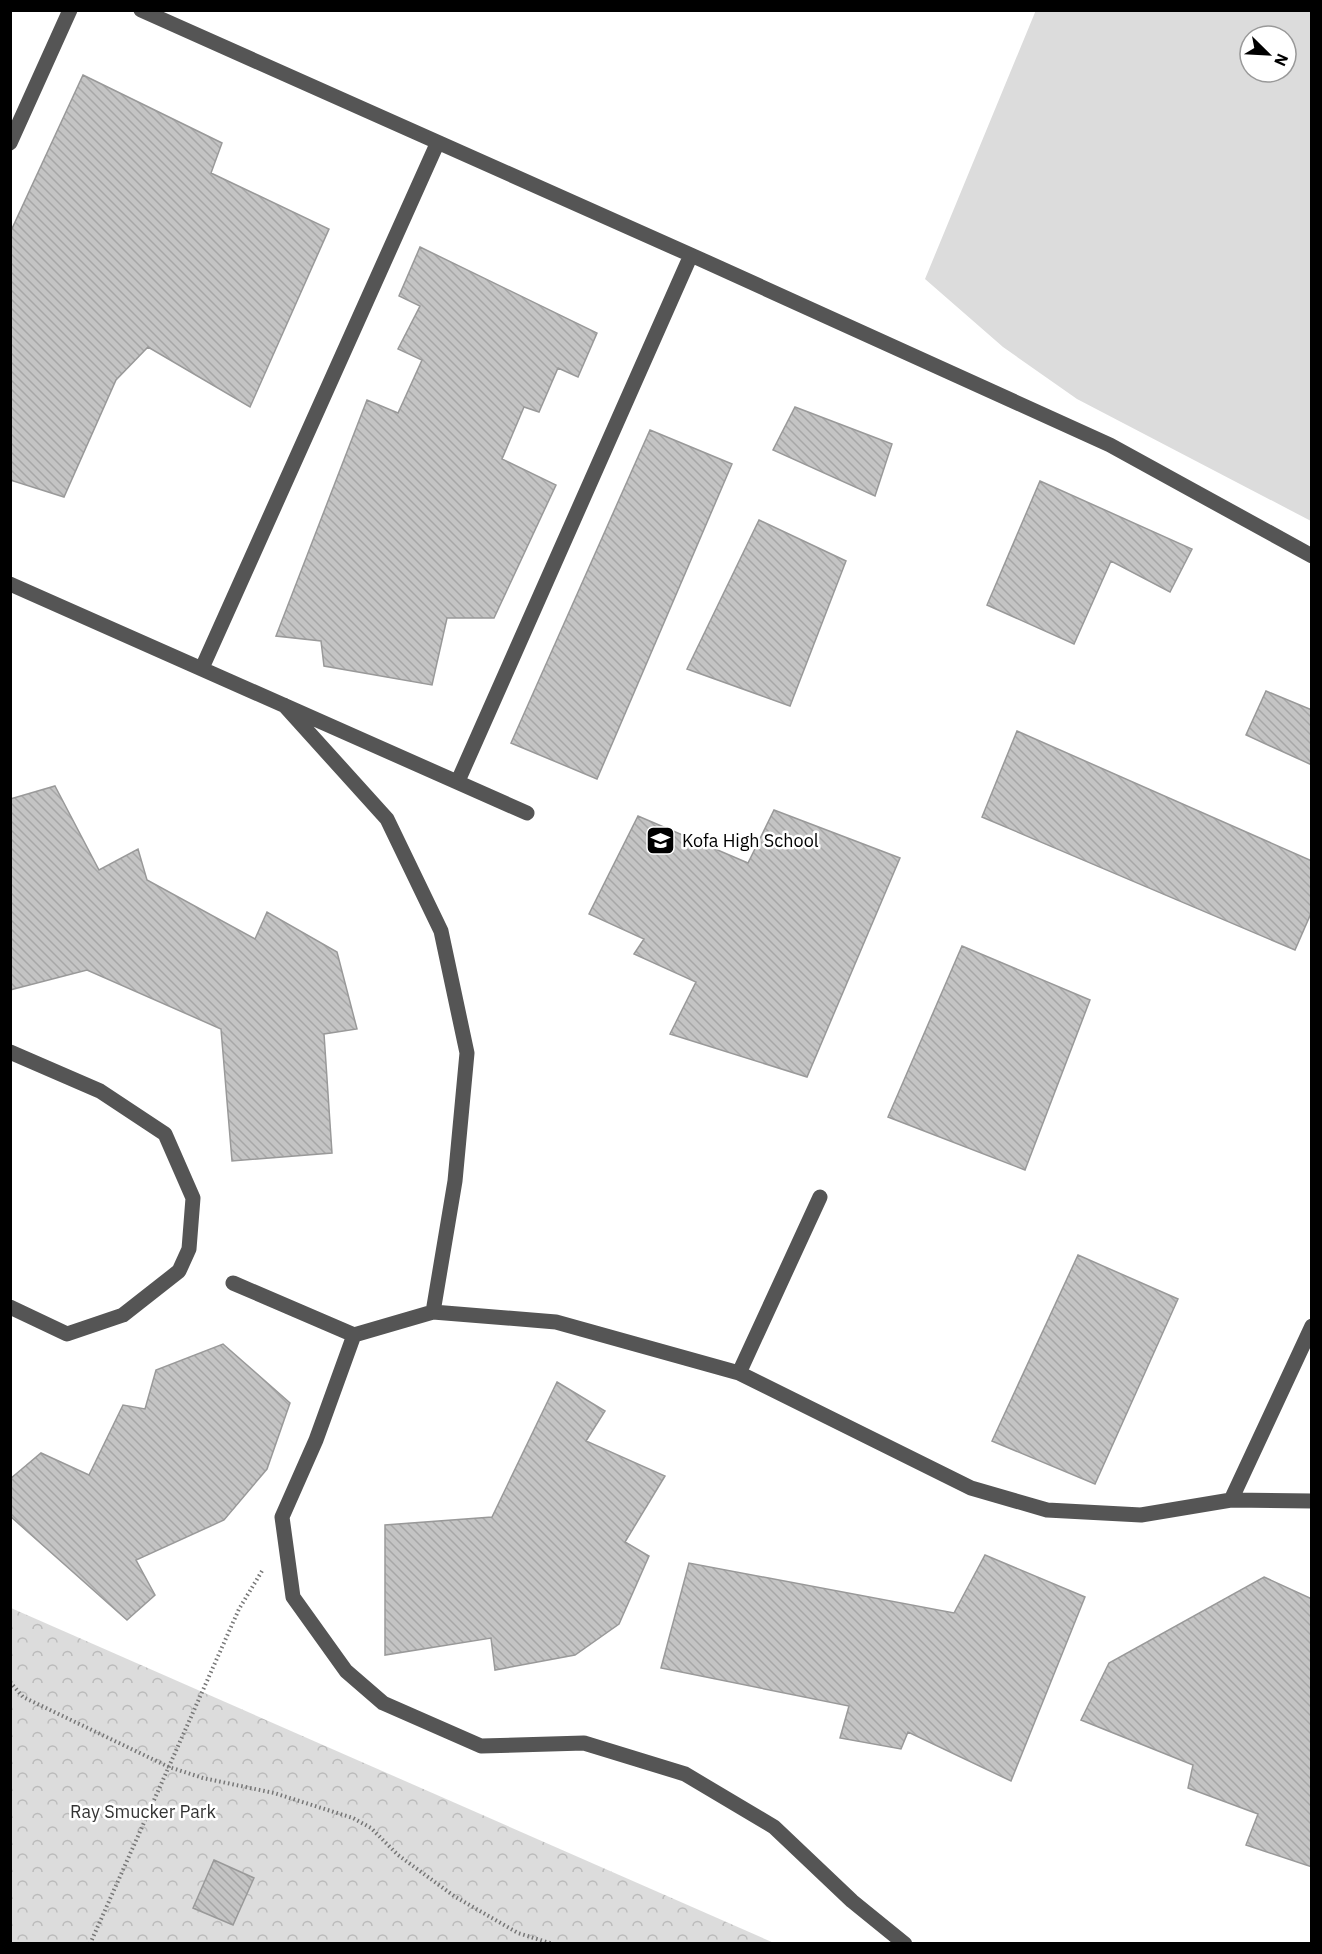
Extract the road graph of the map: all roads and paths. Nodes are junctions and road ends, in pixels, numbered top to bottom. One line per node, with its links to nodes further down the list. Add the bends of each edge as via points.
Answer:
1 (70, 10): 3 (lane)
2 (141, 10): 4 (lane)
3 (10, 143)
4 (437, 144): 5 (lane); 8 (lane)
5 (690, 255): 6 (lane, via 1110,445); 10 (lane)
6 (1311, 556)
7 (10, 584): 8 (lane)
8 (202, 668): 9 (lane)
9 (284, 705): 10 (lane); 16 (lane, via 387,819 441,931 468,1053 455,1180)
10 (458, 782): 11 (lane)
11 (527, 813)
12 (10, 1052): 15 (lane, via 100,1091 165,1134 193,1198 189,1249 179,1271 123,1315 67,1334)
13 (820, 1197): 19 (lane)
14 (233, 1283): 18 (lane)
15 (10, 1307)
16 (433, 1312): 18 (lane); 19 (lane, via 556,1322)
17 (1311, 1326): 20 (lane)
18 (354, 1335): 22 (lane, via 316,1440 282,1517)
19 (739, 1373): 20 (lane, via 971,1488 1047,1510 1141,1515)
20 (1231, 1500): 21 (lane)
21 (1311, 1501)
22 (284, 1538): 24 (path, via 239,1609); 27 (lane, via 293,1597 346,1671 383,1703 482,1746 584,1743 685,1774 774,1827 852,1901)
23 (10, 1682): 24 (path, via 23,1697)
24 (169, 1767): 25 (path); 26 (path, via 353,1818 371,1828 398,1855 454,1896 518,1933)
25 (90, 1944)
26 (553, 1944)
27 (905, 1944)

